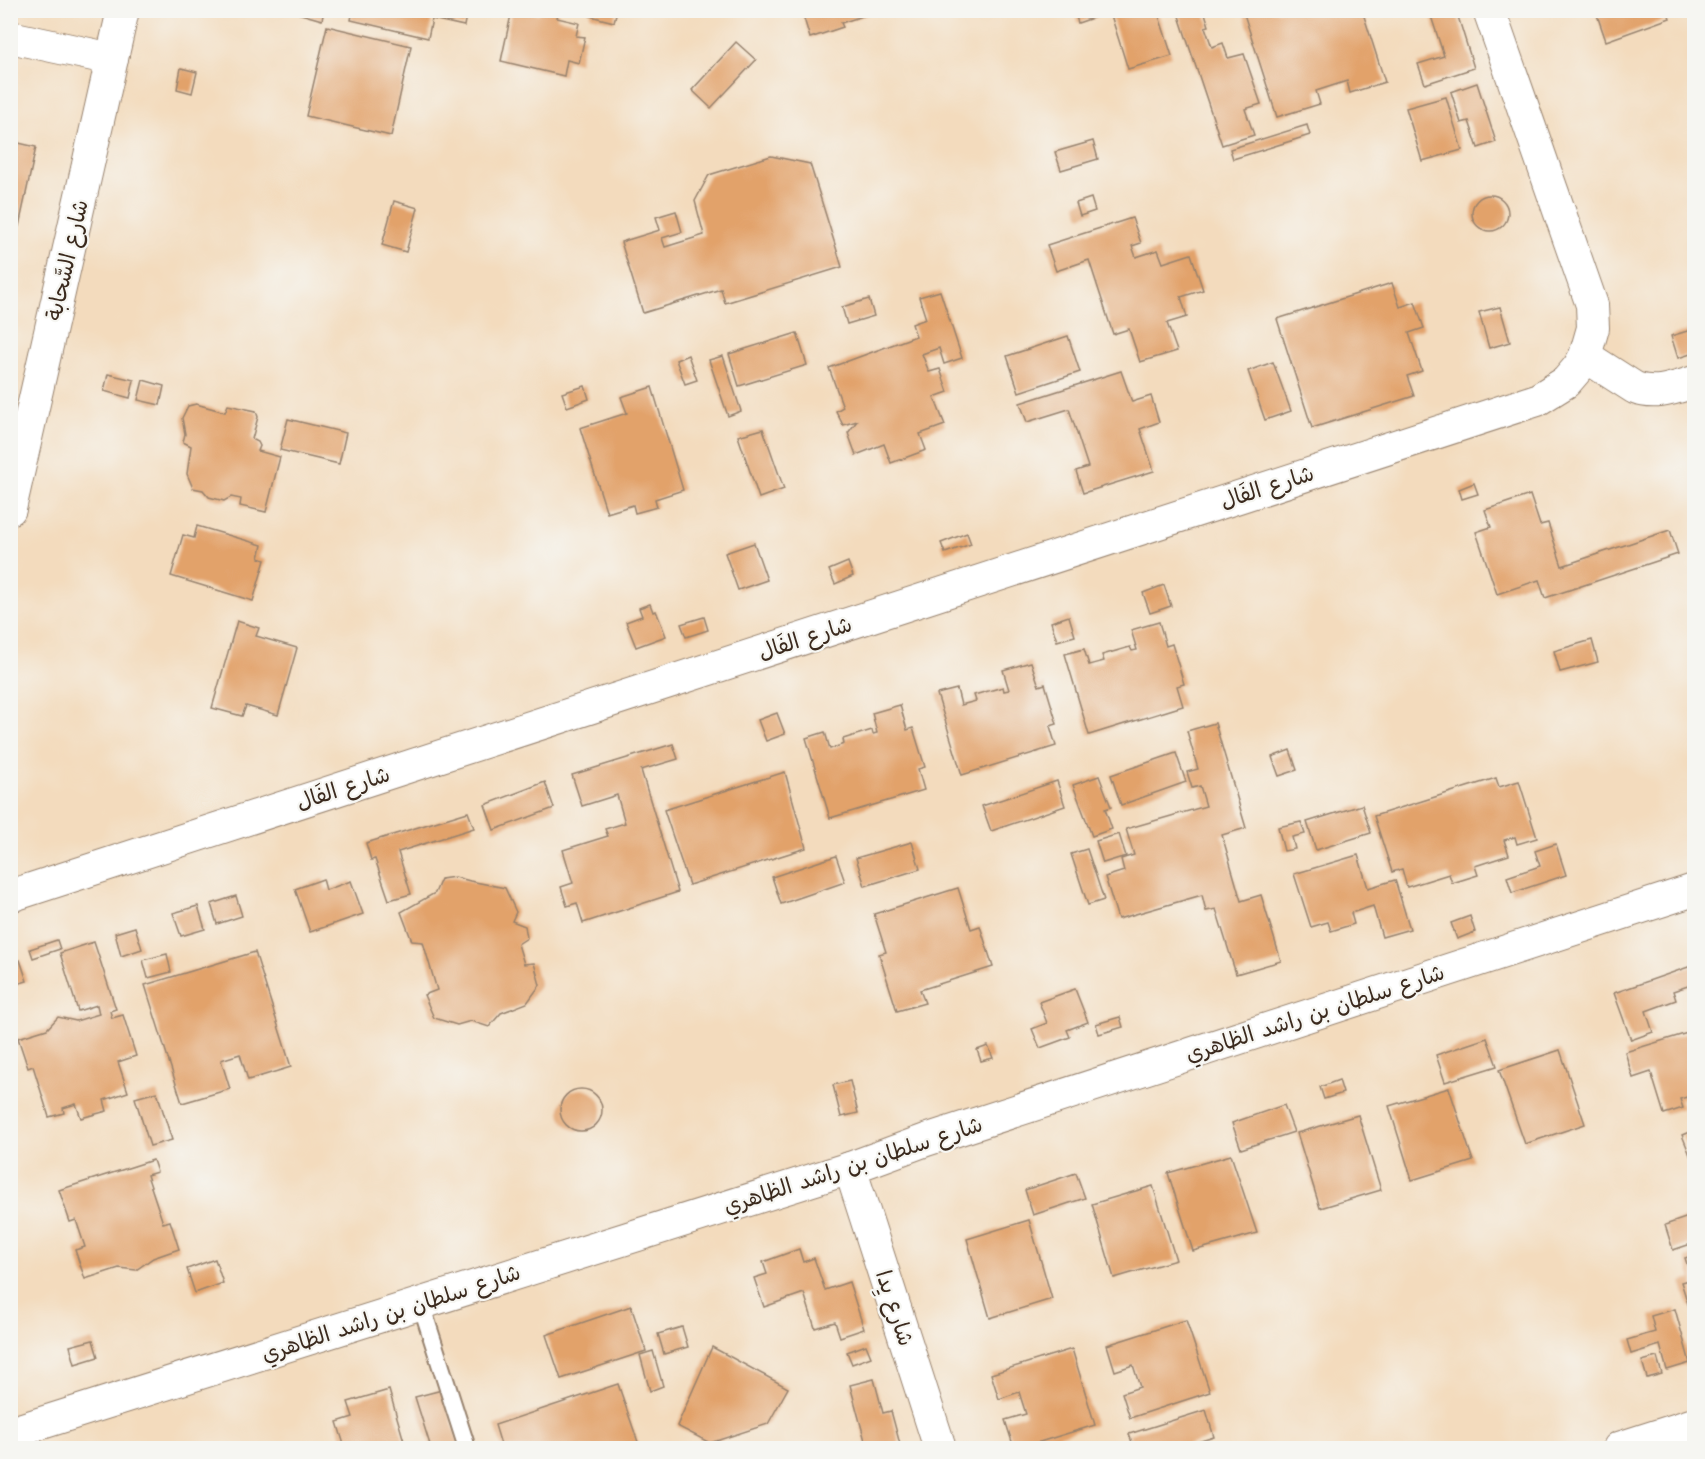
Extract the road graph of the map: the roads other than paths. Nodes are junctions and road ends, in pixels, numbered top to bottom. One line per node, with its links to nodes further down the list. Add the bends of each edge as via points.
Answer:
1 (123, 10): 4 (street, شارع السَّحابة)
2 (1489, 10): 5 (street, شارع الفَال, via 1592,305 1593,328)
3 (10, 37): 4 (street)
4 (112, 59): 7 (street, شارع السَّحابة)
5 (1585, 356): 6 (street, via 1643,391 1661,392); 9 (street, شارع الفَال, via 1566,382 1537,400)
6 (1695, 382)
7 (10, 509)
8 (1695, 890): 10 (street, شارع سلطان بن راشد الظاهري)
9 (10, 896)
10 (850, 1168): 11 (street, شارع سلطان بن راشد الظاهري); 15 (street, شارع يِدا)
11 (421, 1304): 13 (street, شارع سلطان بن راشد الظاهري); 14 (lane)
12 (1695, 1424): 16 (street)
13 (10, 1433)
14 (467, 1449)
15 (940, 1449)
16 (1619, 1449)

